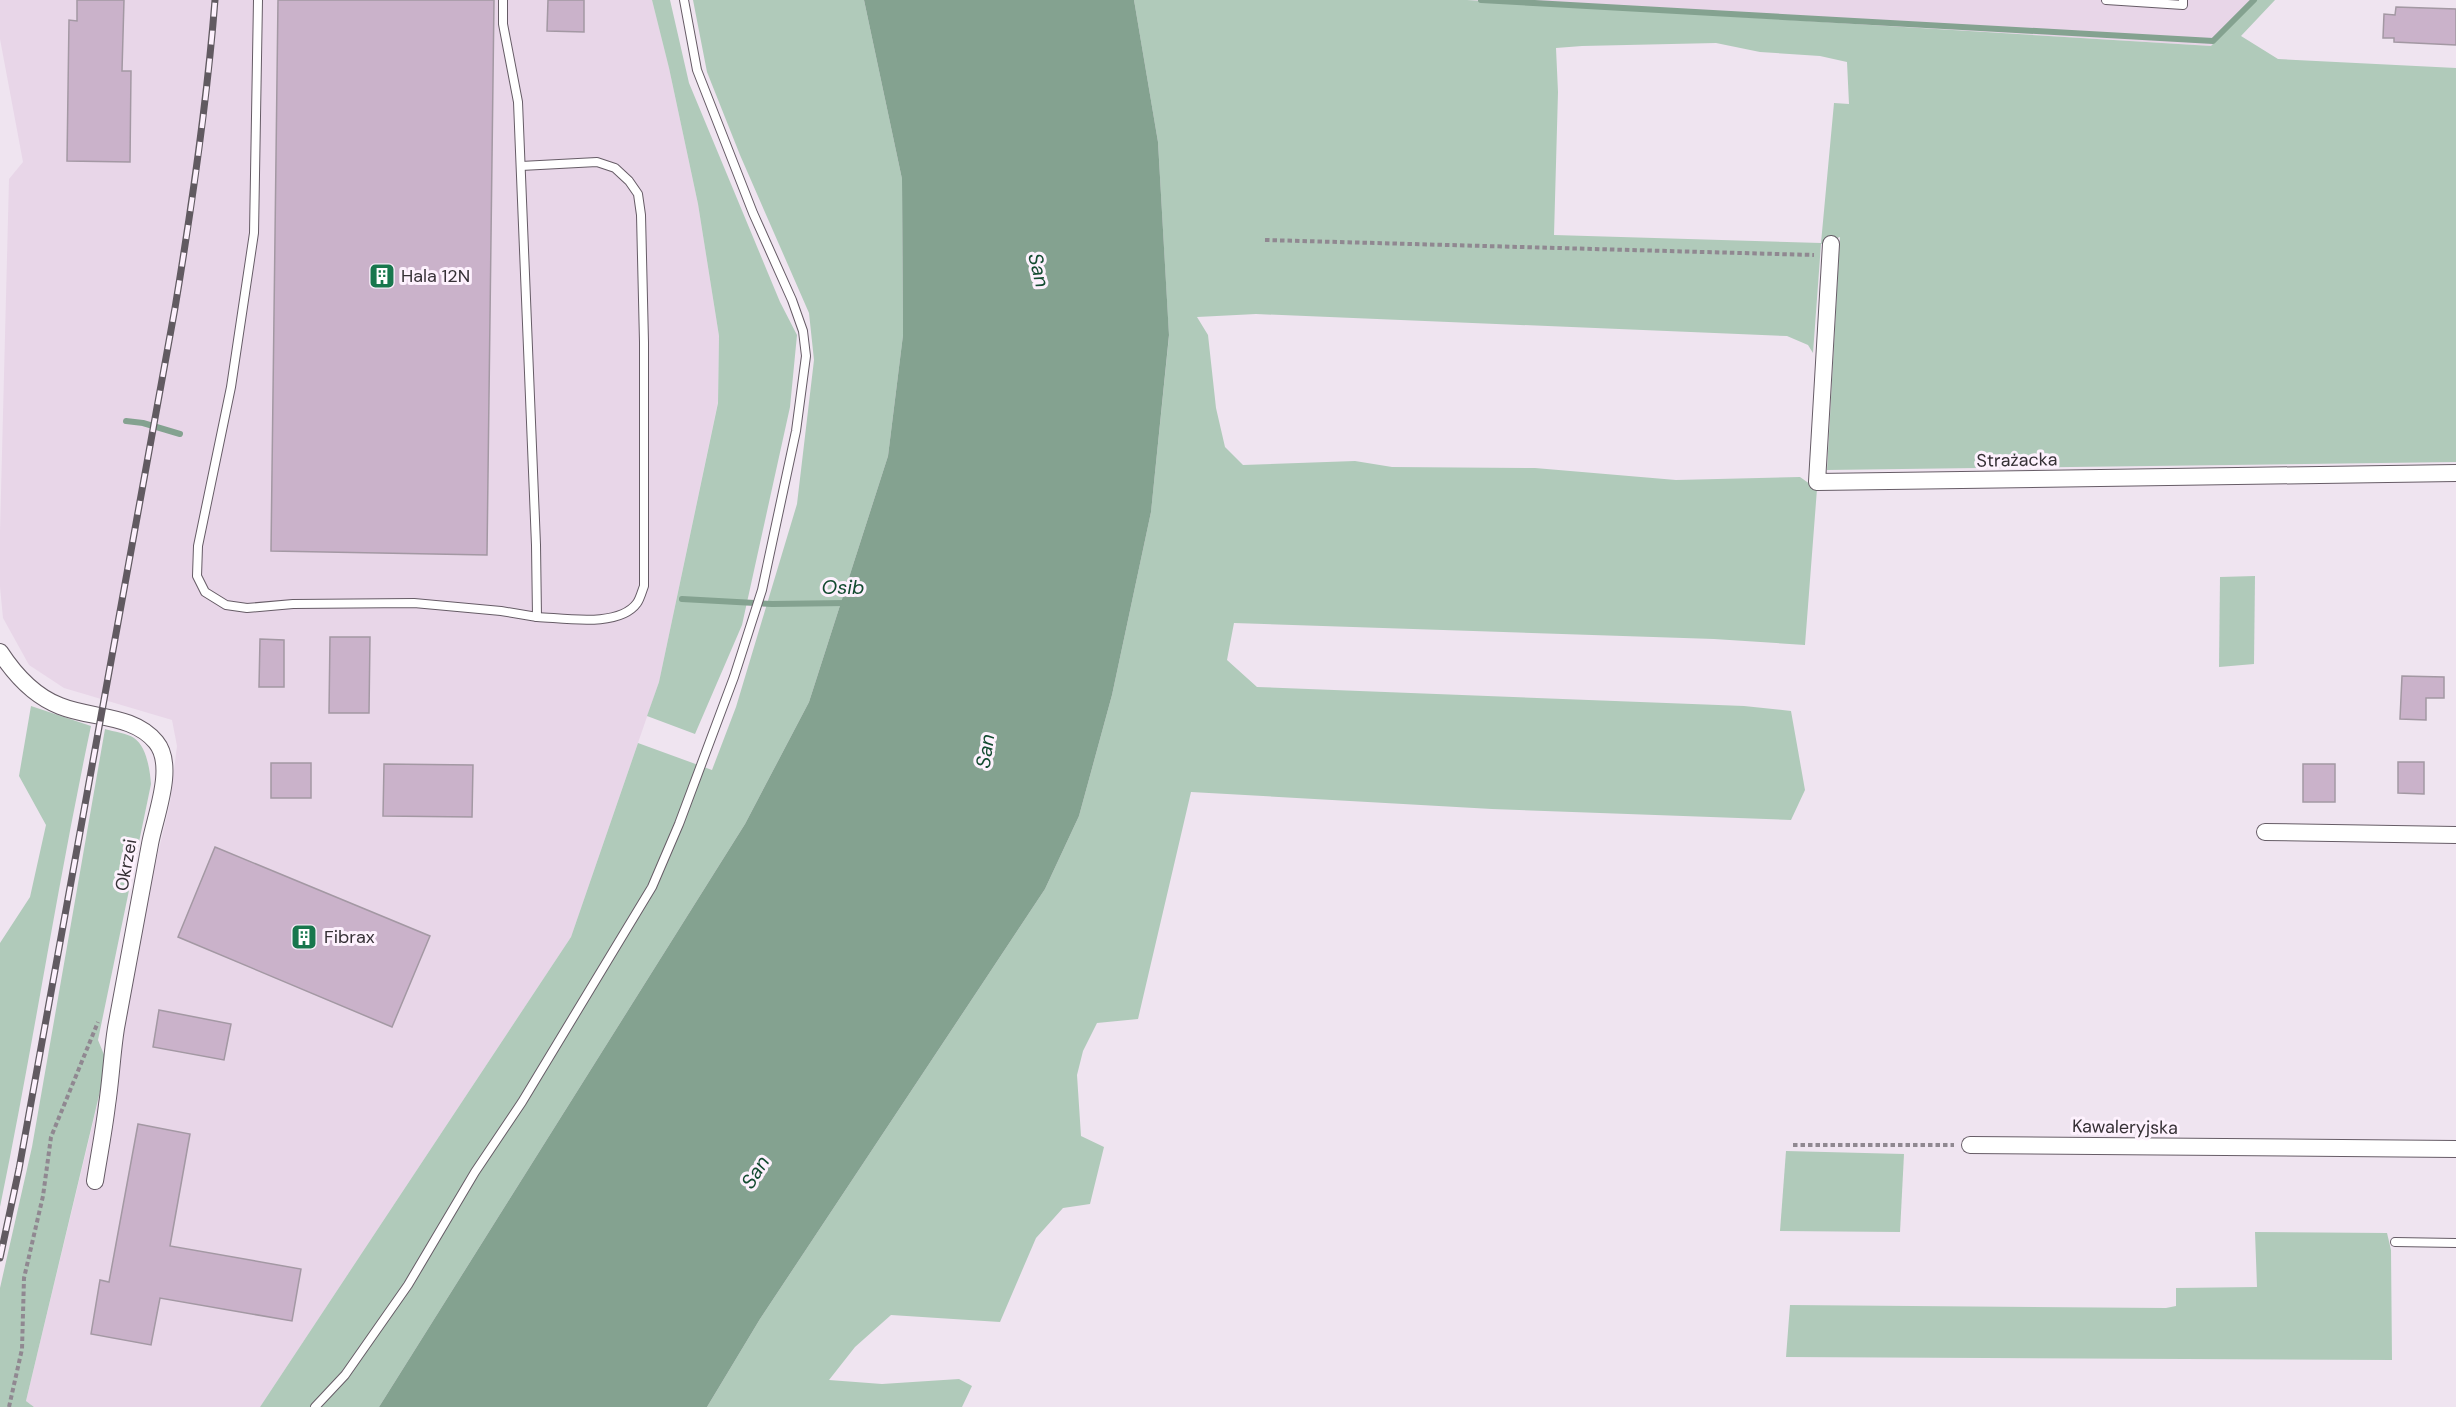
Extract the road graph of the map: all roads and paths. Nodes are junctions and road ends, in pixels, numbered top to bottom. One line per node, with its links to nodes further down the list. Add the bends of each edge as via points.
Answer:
1 (258, 0): 10 (lane, via 254,233 231,387 198,546 197,576 205,591 226,605 247,608 414,603)
2 (503, 0): 6 (lane, via 502,24 518,102)
3 (684, 0): 22 (lane, via 697,70 792,300 803,331 806,356 796,431 756,613 652,887 408,1285 345,1375)
4 (2106, 0): 5 (lane, via 2183,5)
5 (2183, 0)
6 (520, 166): 10 (lane); 10 (lane, via 597,162 615,168 638,194 641,214 644,586 638,603 607,620)
7 (1265, 240): 8 (path)
8 (1830, 249): 9 (street, Strażacka, via 1817,482)
9 (2456, 473)
10 (537, 617)
11 (0, 652): 18 (street, Okrzei, via 15,674 37,693 59,706 132,723 159,745 164,758 165,780 116,1030)
12 (2265, 832): 13 (street)
13 (2456, 835)
14 (100, 1016): 21 (path, via 51,1137 43,1196 24,1278 22,1349)
15 (1793, 1144): 16 (path)
16 (1970, 1145): 17 (street, Kawaleryjska)
17 (2456, 1149)
18 (95, 1181)
19 (2395, 1242): 20 (lane)
20 (2456, 1243)
21 (9, 1407)
22 (315, 1407)

